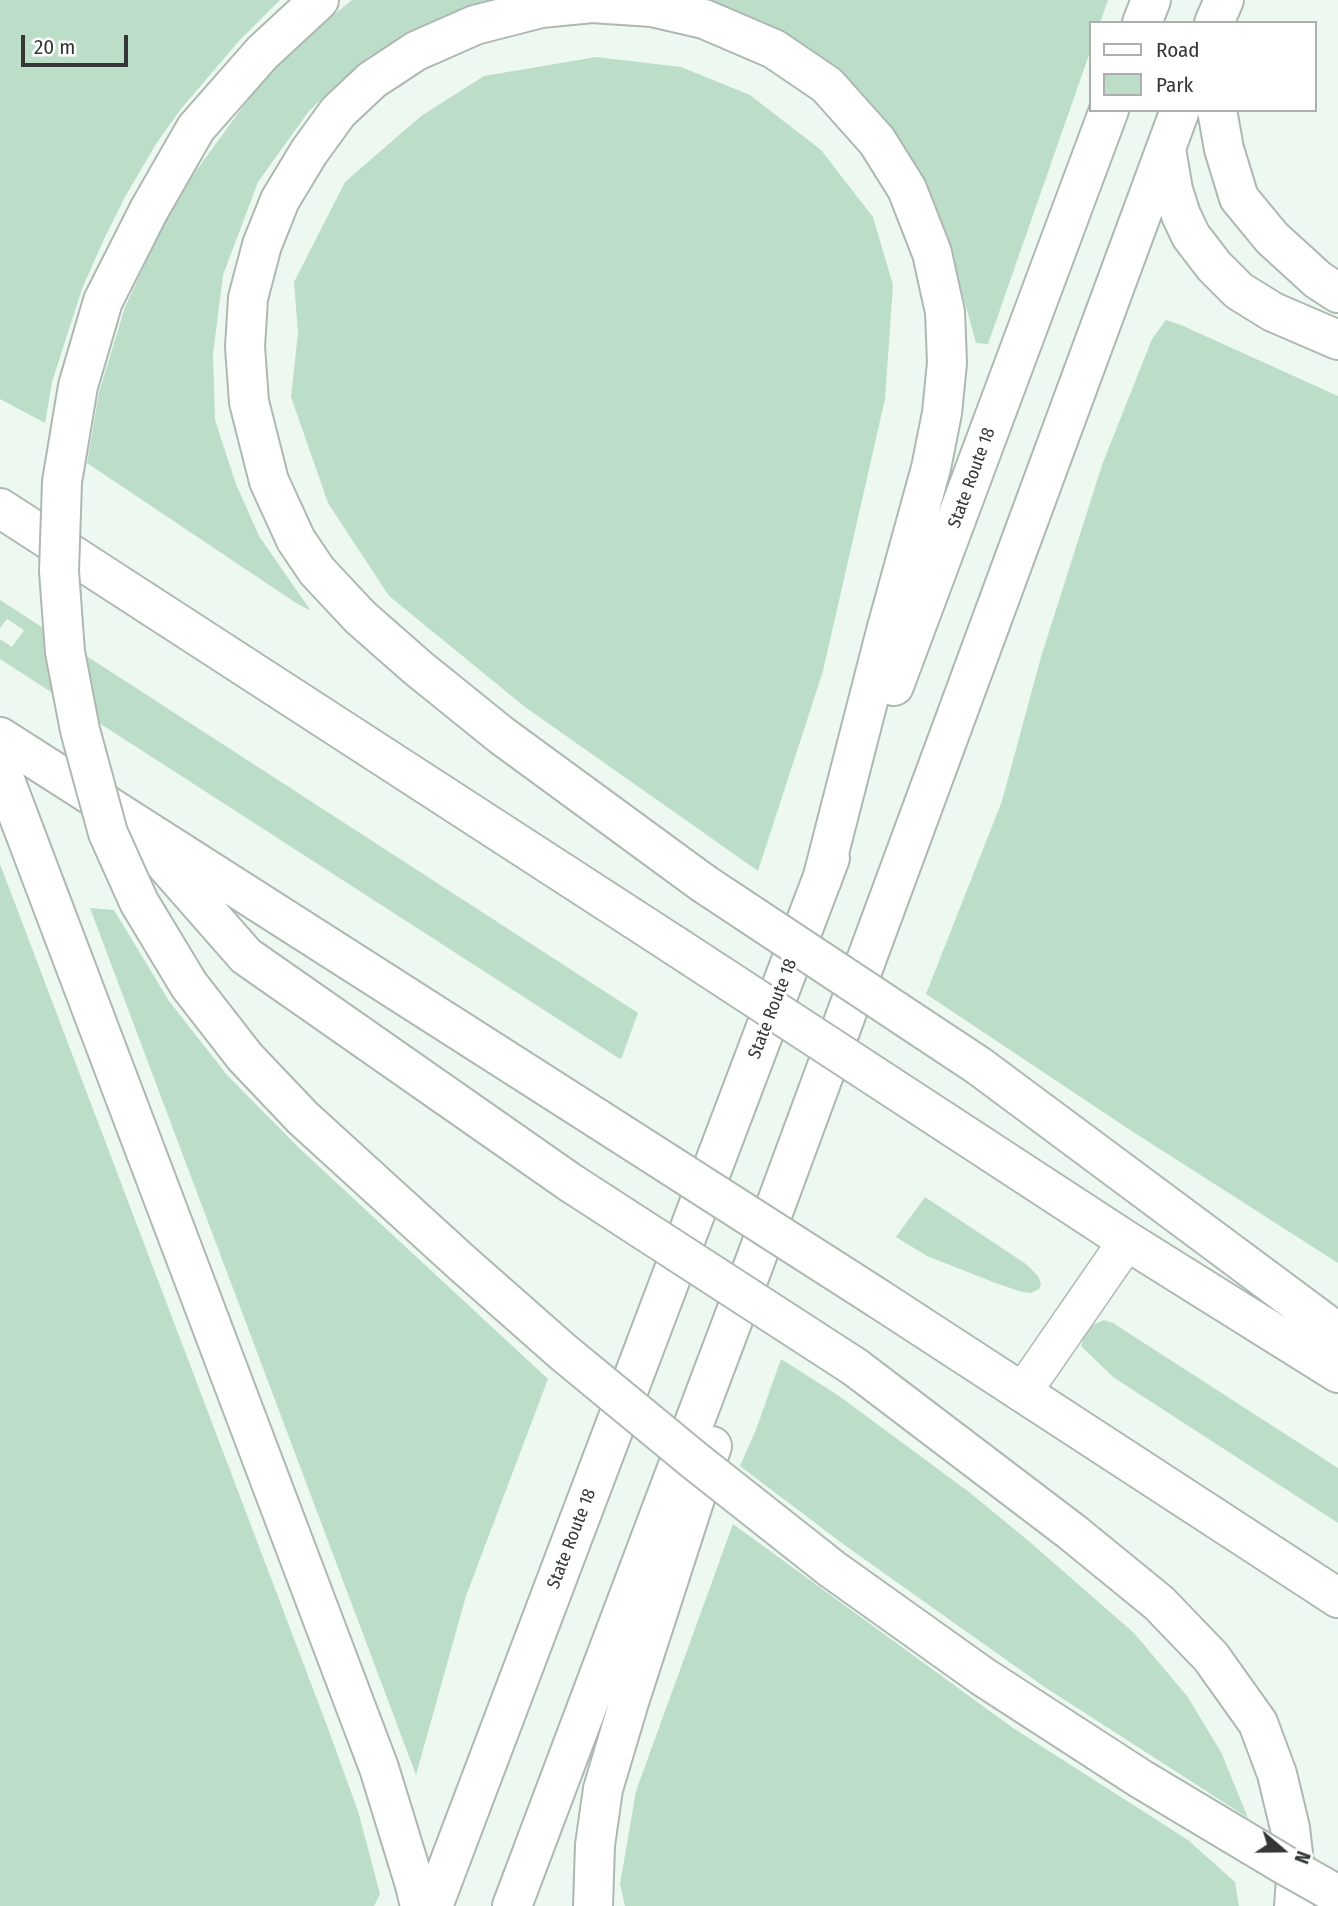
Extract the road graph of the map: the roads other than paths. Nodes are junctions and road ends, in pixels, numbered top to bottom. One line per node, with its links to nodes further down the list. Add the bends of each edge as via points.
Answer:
1 (319, 0): 23 (highway, bridge, via 262,53 196,128 103,301 78,386 62,482 60,571 65,652 108,833 139,902 189,985 245,1057 303,1118 563,1352 832,1569 982,1676 1141,1779)
2 (1150, 0): 4 (highway)
3 (1224, 0): 5 (highway)
4 (1143, 21)
5 (1215, 21)
6 (1108, 112): 16 (highway, State Route 18)
7 (1179, 112): 9 (highway)
8 (1217, 112): 10 (highway, via 1239,198 1272,239)
9 (1166, 149): 11 (highway, via 1181,215 1214,266 1239,291 1273,312); 18 (highway)
10 (1338, 293)
11 (1338, 340)
12 (0, 508): 17 (highway, bridge)
13 (0, 737): 15 (highway)
14 (0, 767): 24 (highway, via 379,1768)
15 (124, 817): 21 (highway, bridge); 28 (highway, bridge, via 246,956 571,1183 855,1367 1159,1602 1211,1657 1258,1723 1277,1774 1291,1841)
16 (822, 880): 19 (highway, bridge, via 942,414 945,312 932,253 907,189 877,141 827,85 774,49 704,19 652,7 592,3 541,8 475,25 416,51 372,80 338,113 309,152 280,200 248,298 249,402 269,481 296,540 317,571 360,617 501,735 703,883 979,1066); 25 (highway, State Route 18)
17 (1127, 1241): 20 (highway); 21 (lane)
18 (754, 1264): 26 (highway); 27 (highway, via 719,1422 603,1789)
19 (1338, 1333)
20 (1338, 1373)
21 (1022, 1392): 22 (highway)
22 (1338, 1598)
23 (1338, 1895)
24 (420, 1906)
25 (433, 1906)
26 (512, 1906)
27 (593, 1906)
28 (1294, 1906)

